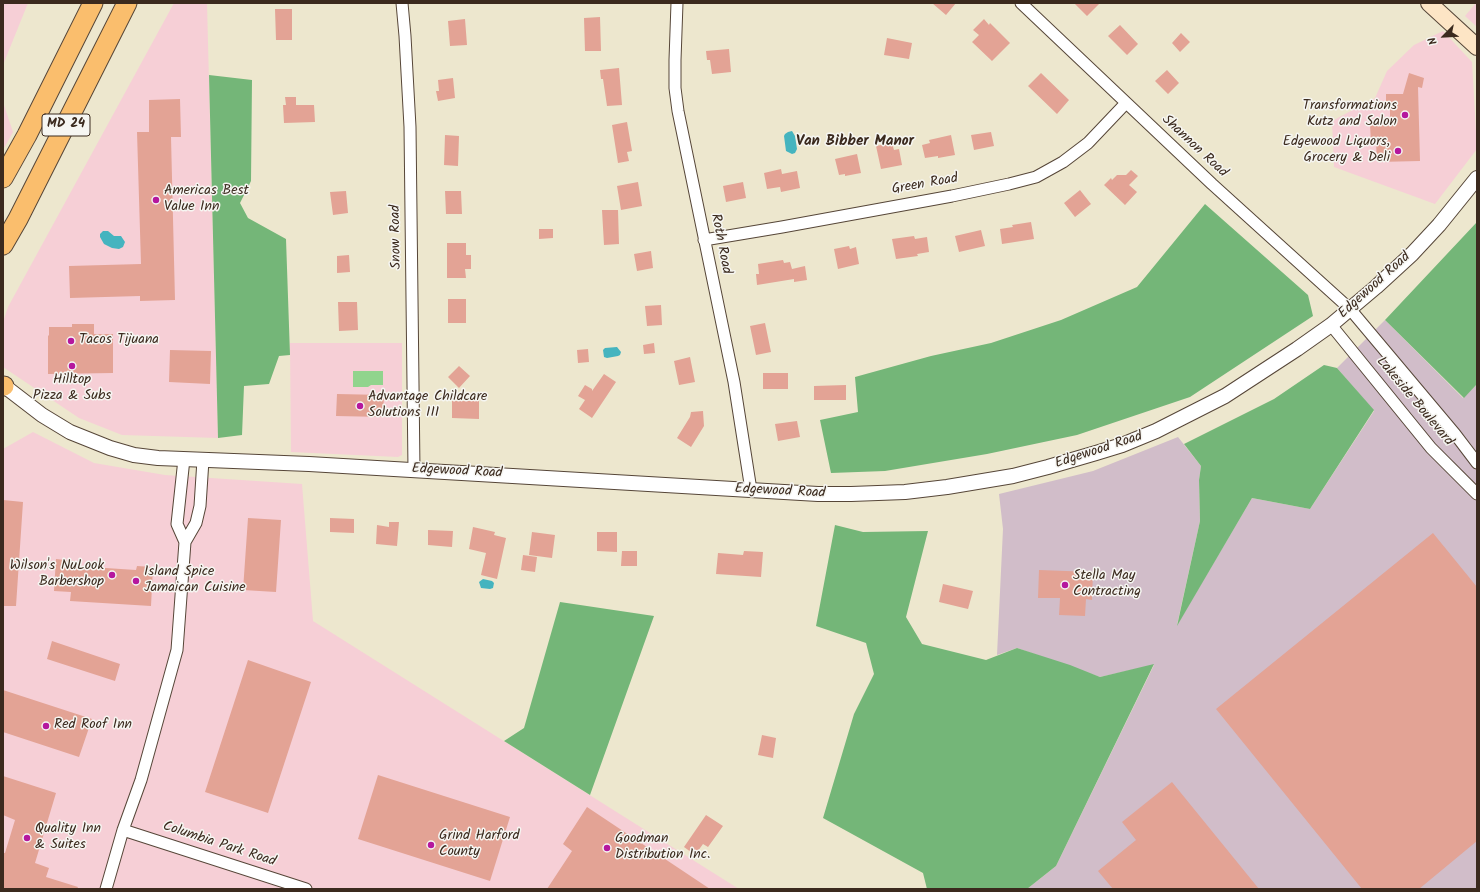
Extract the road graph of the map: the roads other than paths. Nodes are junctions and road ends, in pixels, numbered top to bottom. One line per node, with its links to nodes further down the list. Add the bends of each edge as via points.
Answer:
1 (93, 3): 9 (highway, MD 24)
2 (127, 3): 12 (highway, MD 24)
3 (402, 3): 19 (street, Snow Road, via 410,127)
4 (677, 3): 11 (street, Roth Road, via 675,88)
5 (1021, 3): 8 (street, Shannon Road)
6 (1429, 3): 7 (main road)
7 (1477, 47)
8 (1126, 103): 11 (street, Green Road, via 1088,143 1063,162 1036,177 952,196); 13 (street, Shannon Road)
9 (3, 178)
10 (1477, 178): 13 (street, Edgewood Road, via 1412,254)
11 (704, 240): 20 (street, Roth Road, via 734,382)
12 (3, 245)
13 (1350, 309): 14 (street, Edgewood Road); 18 (street, Lakeside Boulevard)
14 (1331, 325): 20 (street, Edgewood Road, via 1225,396 1156,431 1075,460 979,482 906,492 851,494); 21 (street, Lakeside Boulevard, via 1431,448)
15 (3, 386): 16 (street, Edgewood Road, via 42,415 70,432 94,442 134,455)
16 (184, 459): 17 (street, Edgewood Road); 22 (street, via 178,524)
17 (203, 460): 19 (street, Edgewood Road); 22 (street, via 200,506 196,523)
18 (1477, 463)
19 (414, 470): 20 (street, Edgewood Road)
20 (751, 490)
21 (1477, 494)
22 (185, 542): 23 (street, via 177,650 141,780)
23 (123, 830): 24 (street); 25 (street, Columbia Park Road)
24 (106, 889)
25 (306, 889)

